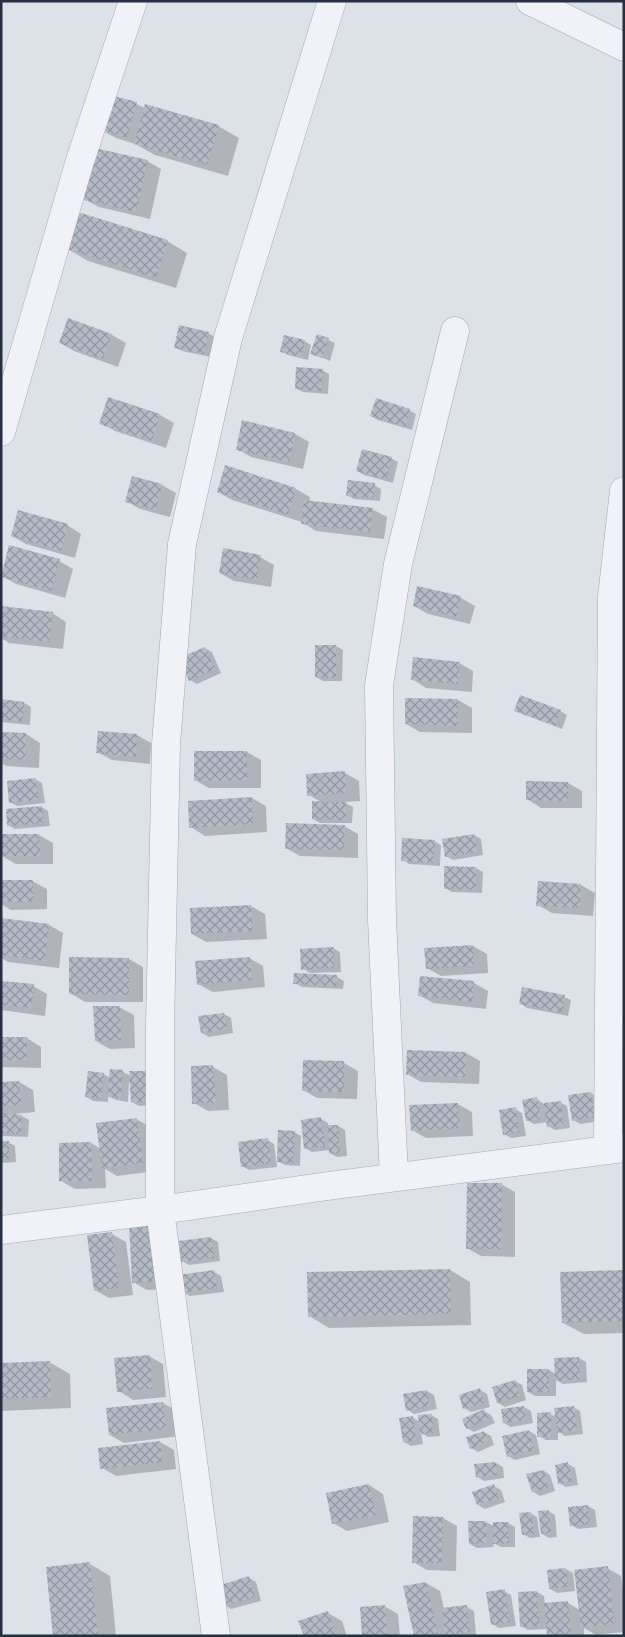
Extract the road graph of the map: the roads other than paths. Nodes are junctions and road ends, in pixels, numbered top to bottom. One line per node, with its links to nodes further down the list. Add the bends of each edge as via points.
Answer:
1 (133, 1): 6 (street, via 79,164)
2 (332, 1): 10 (street, via 228,338 182,544 166,744)
3 (530, 1): 4 (street)
4 (624, 47)
5 (456, 331): 9 (street, via 398,564 379,685 382,919)
6 (1, 432)
7 (624, 491): 8 (street, via 612,597)
8 (616, 1149): 9 (street)
9 (394, 1177): 10 (street)
10 (160, 1210): 11 (street); 12 (street)
11 (1, 1230)
12 (216, 1636)

